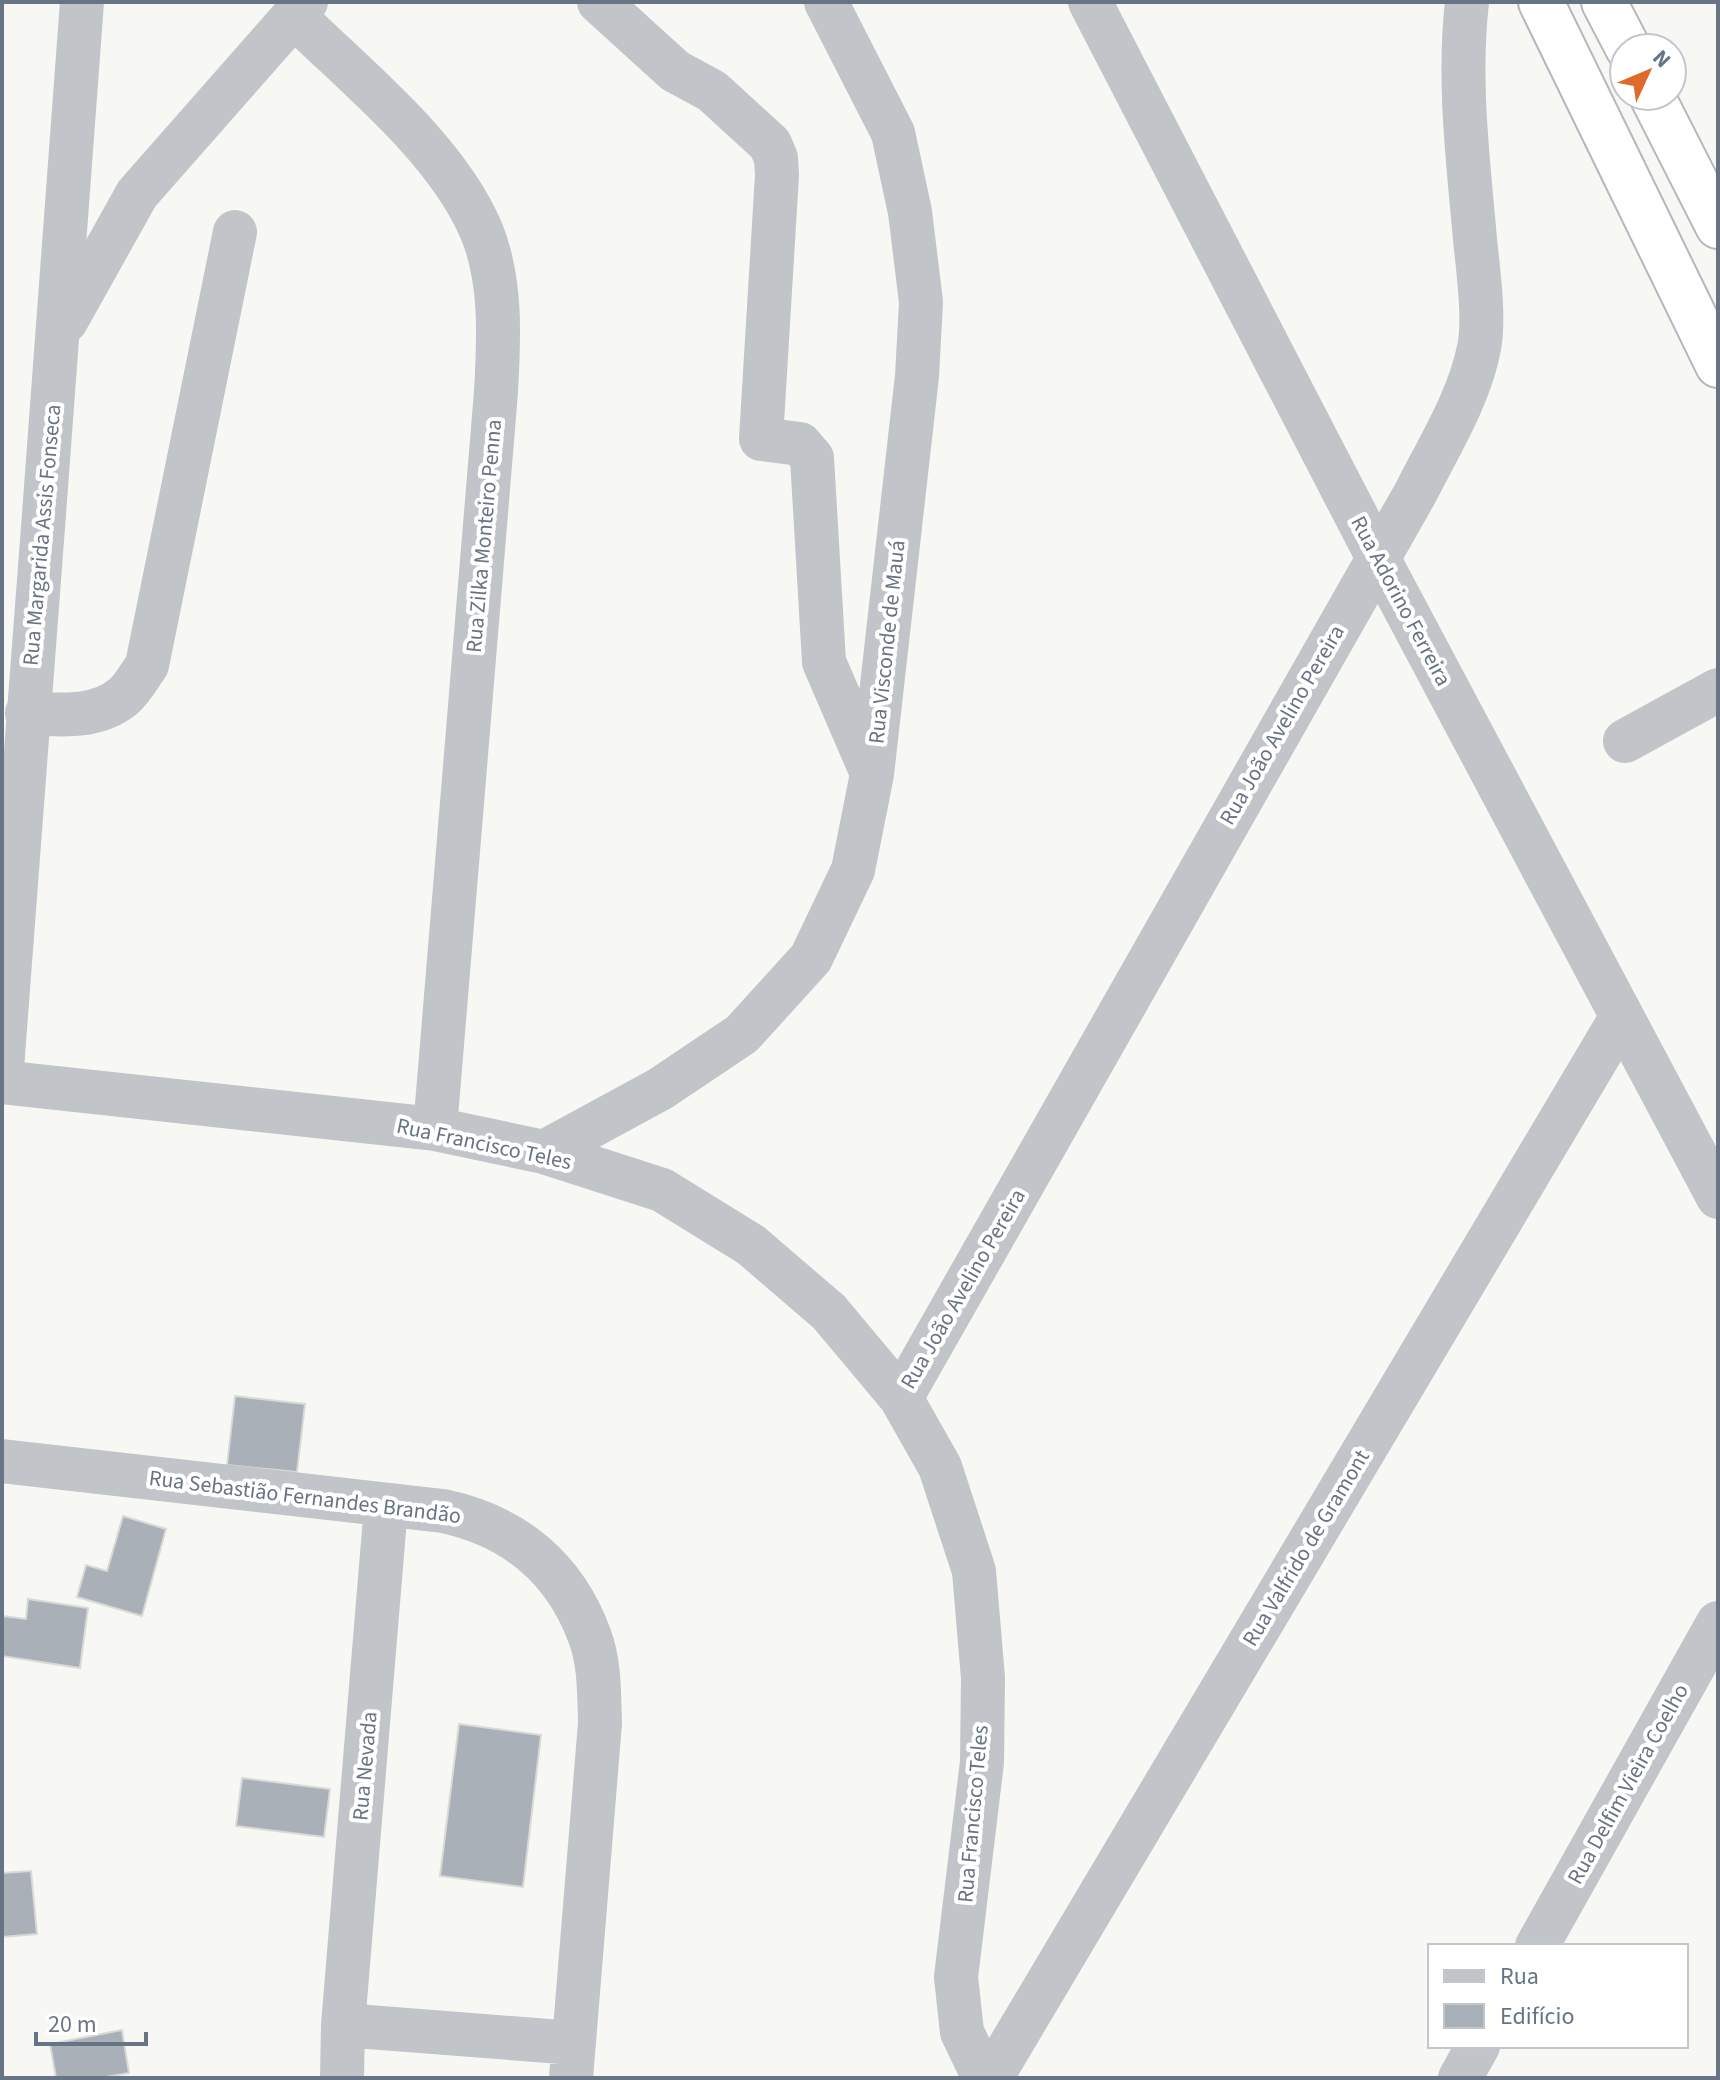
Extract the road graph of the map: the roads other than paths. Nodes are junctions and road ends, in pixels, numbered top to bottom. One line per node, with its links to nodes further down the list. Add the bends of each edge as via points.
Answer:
1 (82, 2): 12 (street, Rua Margarida Assis Fonseca)
2 (599, 2): 21 (street, via 675,71 712,91 770,144 776,158 761,439 800,444 812,458 824,662)
3 (826, 2): 21 (street, Rua Visconde de Mauá, via 893,133 921,302)
4 (1090, 2): 17 (street, Rua Adorino Ferreira)
5 (1467, 2): 17 (street, Rua João Avelino Pereira, via 1466,134 1480,346 1463,401)
6 (1541, 2): 16 (highway)
7 (1604, 2): 9 (highway)
8 (300, 9): 11 (street); 25 (street, Rua Zilka Monteiro Penna, via 455,182 481,231 500,336)
9 (1620, 32)
10 (1660, 112): 13 (highway)
11 (137, 194): 12 (street); 15 (street)
12 (68, 212): 15 (street, Rua Margarida Assis Fonseca)
13 (1718, 226)
14 (235, 232): 19 (street, via 147,665 125,696 94,712)
15 (60, 332): 19 (street, Rua Margarida Assis Fonseca)
16 (1718, 365)
17 (1377, 556): 22 (street, Rua Adorino Ferreira); 28 (street, Rua João Avelino Pereira)
18 (1718, 690): 20 (street)
19 (27, 713): 23 (street, Rua Margarida Assis Fonseca)
20 (1625, 741)
21 (872, 774): 26 (street, Rua Visconde de Mauá, via 853,870 811,958 742,1034 660,1089)
22 (1621, 1018): 27 (street, Rua Adorino Ferreira); 38 (street, Rua Valfrido de Gramont)
23 (2, 1068)
24 (2, 1082): 25 (street, Rua Francisco Teles)
25 (435, 1129): 26 (street, Rua Francisco Teles)
26 (544, 1152): 28 (street, Rua Francisco Teles, via 662,1190 751,1245 829,1312)
27 (1718, 1197)
28 (901, 1398): 37 (street, Rua Francisco Teles, via 940,1467 974,1571 983,1678 982,1762 956,1977 962,2032)
29 (2, 1461): 30 (street, Rua Sebastião Fernandes Brandão)
30 (386, 1506): 33 (street, Rua Nevada); 35 (street, Rua Sebastião Fernandes Brandão, via 476,1518 527,1546 574,1603 591,1639 600,1723)
31 (1718, 1623): 32 (street, Rua Delfim Vieira Coelho)
32 (1538, 1944)
33 (343, 2025): 35 (street); 36 (street, Rua Nevada)
34 (1477, 2048): 39 (street)
35 (572, 2061)
36 (342, 2078)
37 (984, 2078)
38 (991, 2078)
39 (1460, 2078)

